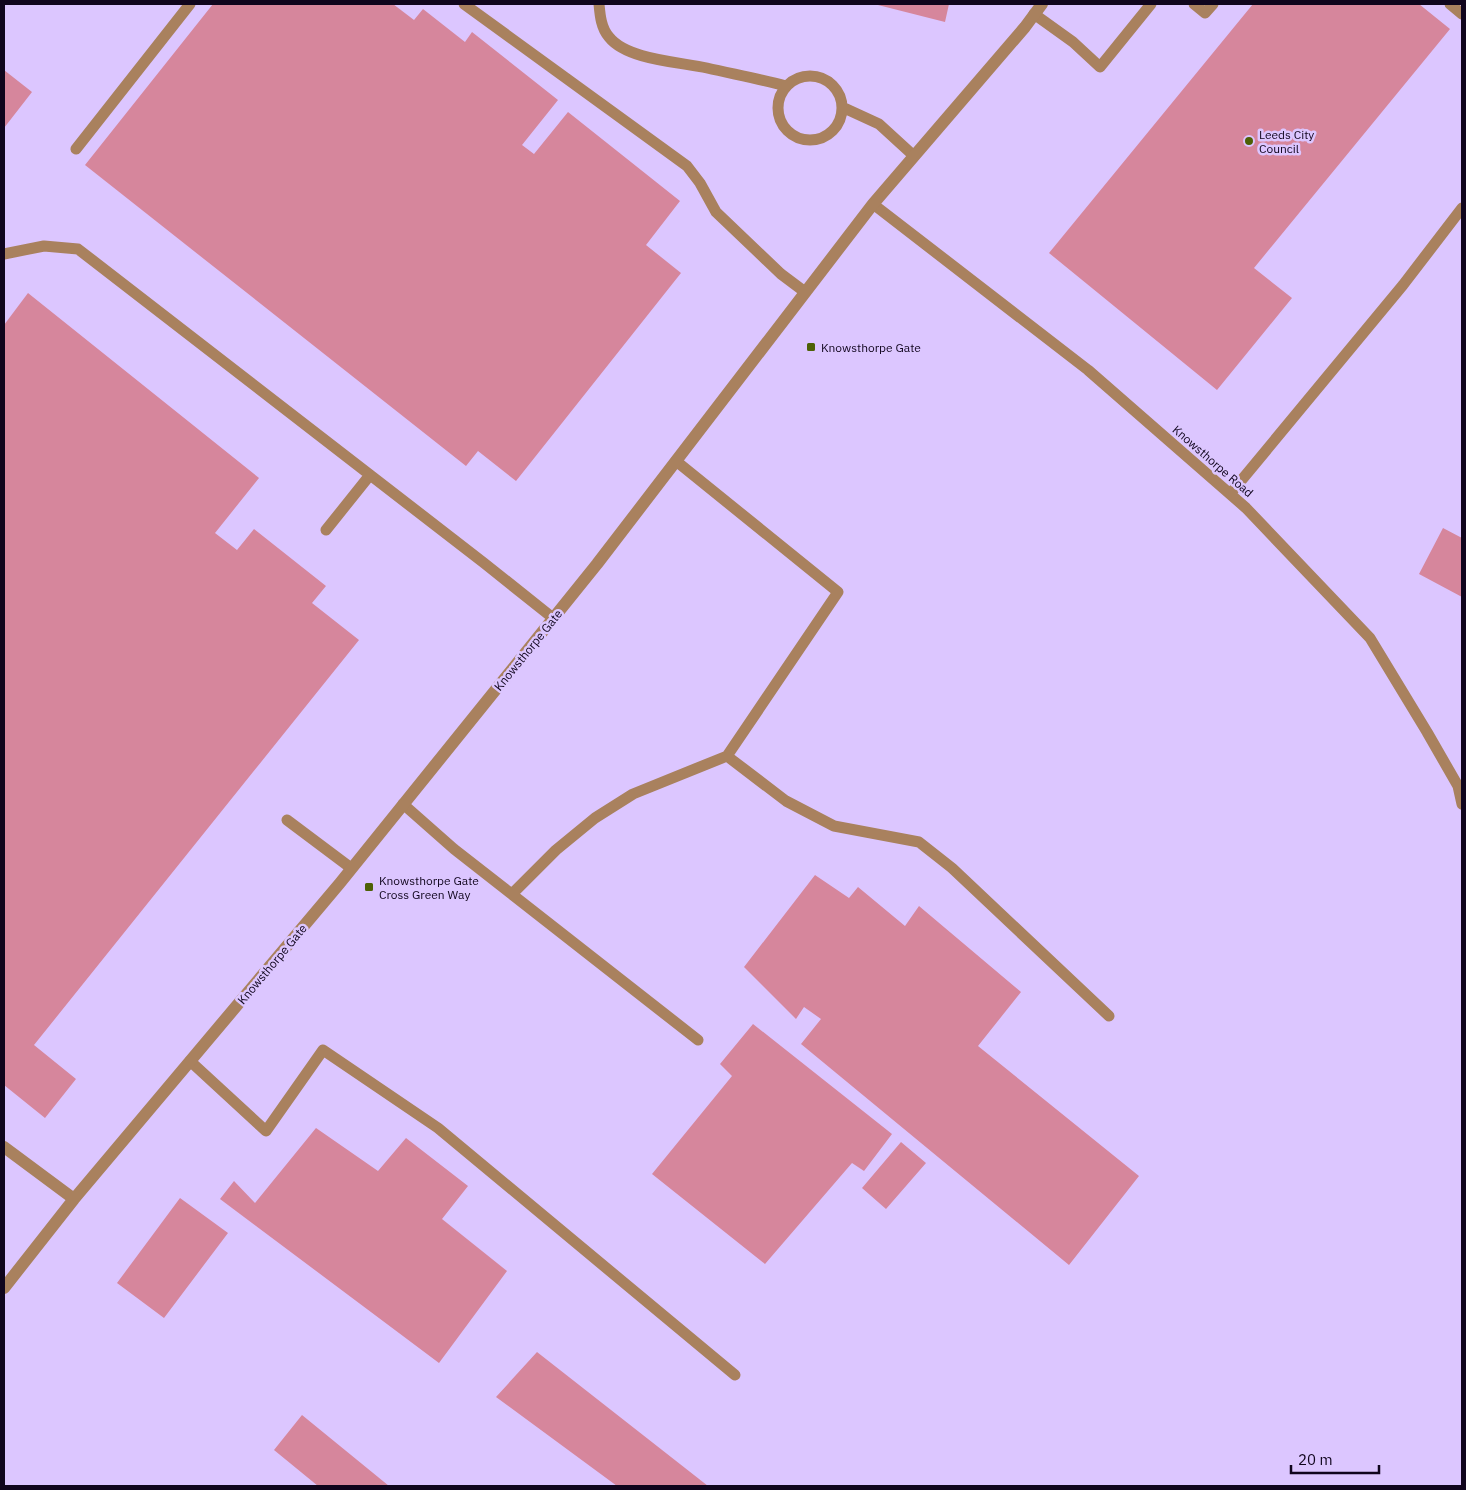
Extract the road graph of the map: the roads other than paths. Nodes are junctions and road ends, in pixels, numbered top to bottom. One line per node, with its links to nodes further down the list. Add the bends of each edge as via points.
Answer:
1 (190, 4): 12 (lane)
2 (464, 4): 17 (lane, via 687,166 716,212 781,274)
3 (599, 4): 10 (lane, via 608,37 622,48 657,60)
4 (1151, 4): 8 (lane, via 1100,67)
5 (1194, 4): 6 (lane, via 1205,13)
6 (1213, 4)
7 (1450, 4): 9 (lane)
8 (1038, 9): 13 (street, Knowsthorpe Gate)
9 (1462, 14)
10 (786, 86): 11 (lane, via 804,76 826,80 840,97); 11 (lane, via 780,95 778,115 782,125 798,138 813,140 828,135 840,118)
11 (842, 107): 13 (lane, via 879,124)
12 (76, 149)
13 (914, 156): 14 (street, Knowsthorpe Gate)
14 (873, 204): 17 (street, Knowsthorpe Gate); 20 (lane, Knowsthorpe Road, via 1088,370)
15 (1462, 208): 20 (lane, via 1403,285)
16 (4, 254): 19 (lane, via 44,246 78,249)
17 (805, 292): 18 (street, Knowsthorpe Gate)
18 (676, 461): 22 (street, Knowsthorpe Gate); 23 (lane, via 838,592)
19 (370, 475): 21 (lane); 22 (lane)
20 (1230, 494): 25 (lane, Knowsthorpe Road, via 1370,638 1458,786)
21 (326, 530)
22 (553, 618): 24 (street, Knowsthorpe Gate)
23 (726, 756): 28 (lane, via 633,794 595,818 556,850); 29 (lane, via 786,801 834,826 919,842 952,868)
24 (403, 804): 27 (street, Knowsthorpe Gate); 28 (lane)
25 (1462, 804)
26 (287, 820): 27 (lane)
27 (351, 868): 31 (street, Knowsthorpe Gate)
28 (512, 894): 30 (lane)
29 (1109, 1016)
30 (698, 1040)
31 (190, 1062): 33 (street, Knowsthorpe Gate); 35 (lane, via 266,1131 323,1050 438,1128)
32 (4, 1147): 33 (street)
33 (74, 1199): 34 (street, Knowsthorpe Gate)
34 (4, 1288)
35 (735, 1375)

